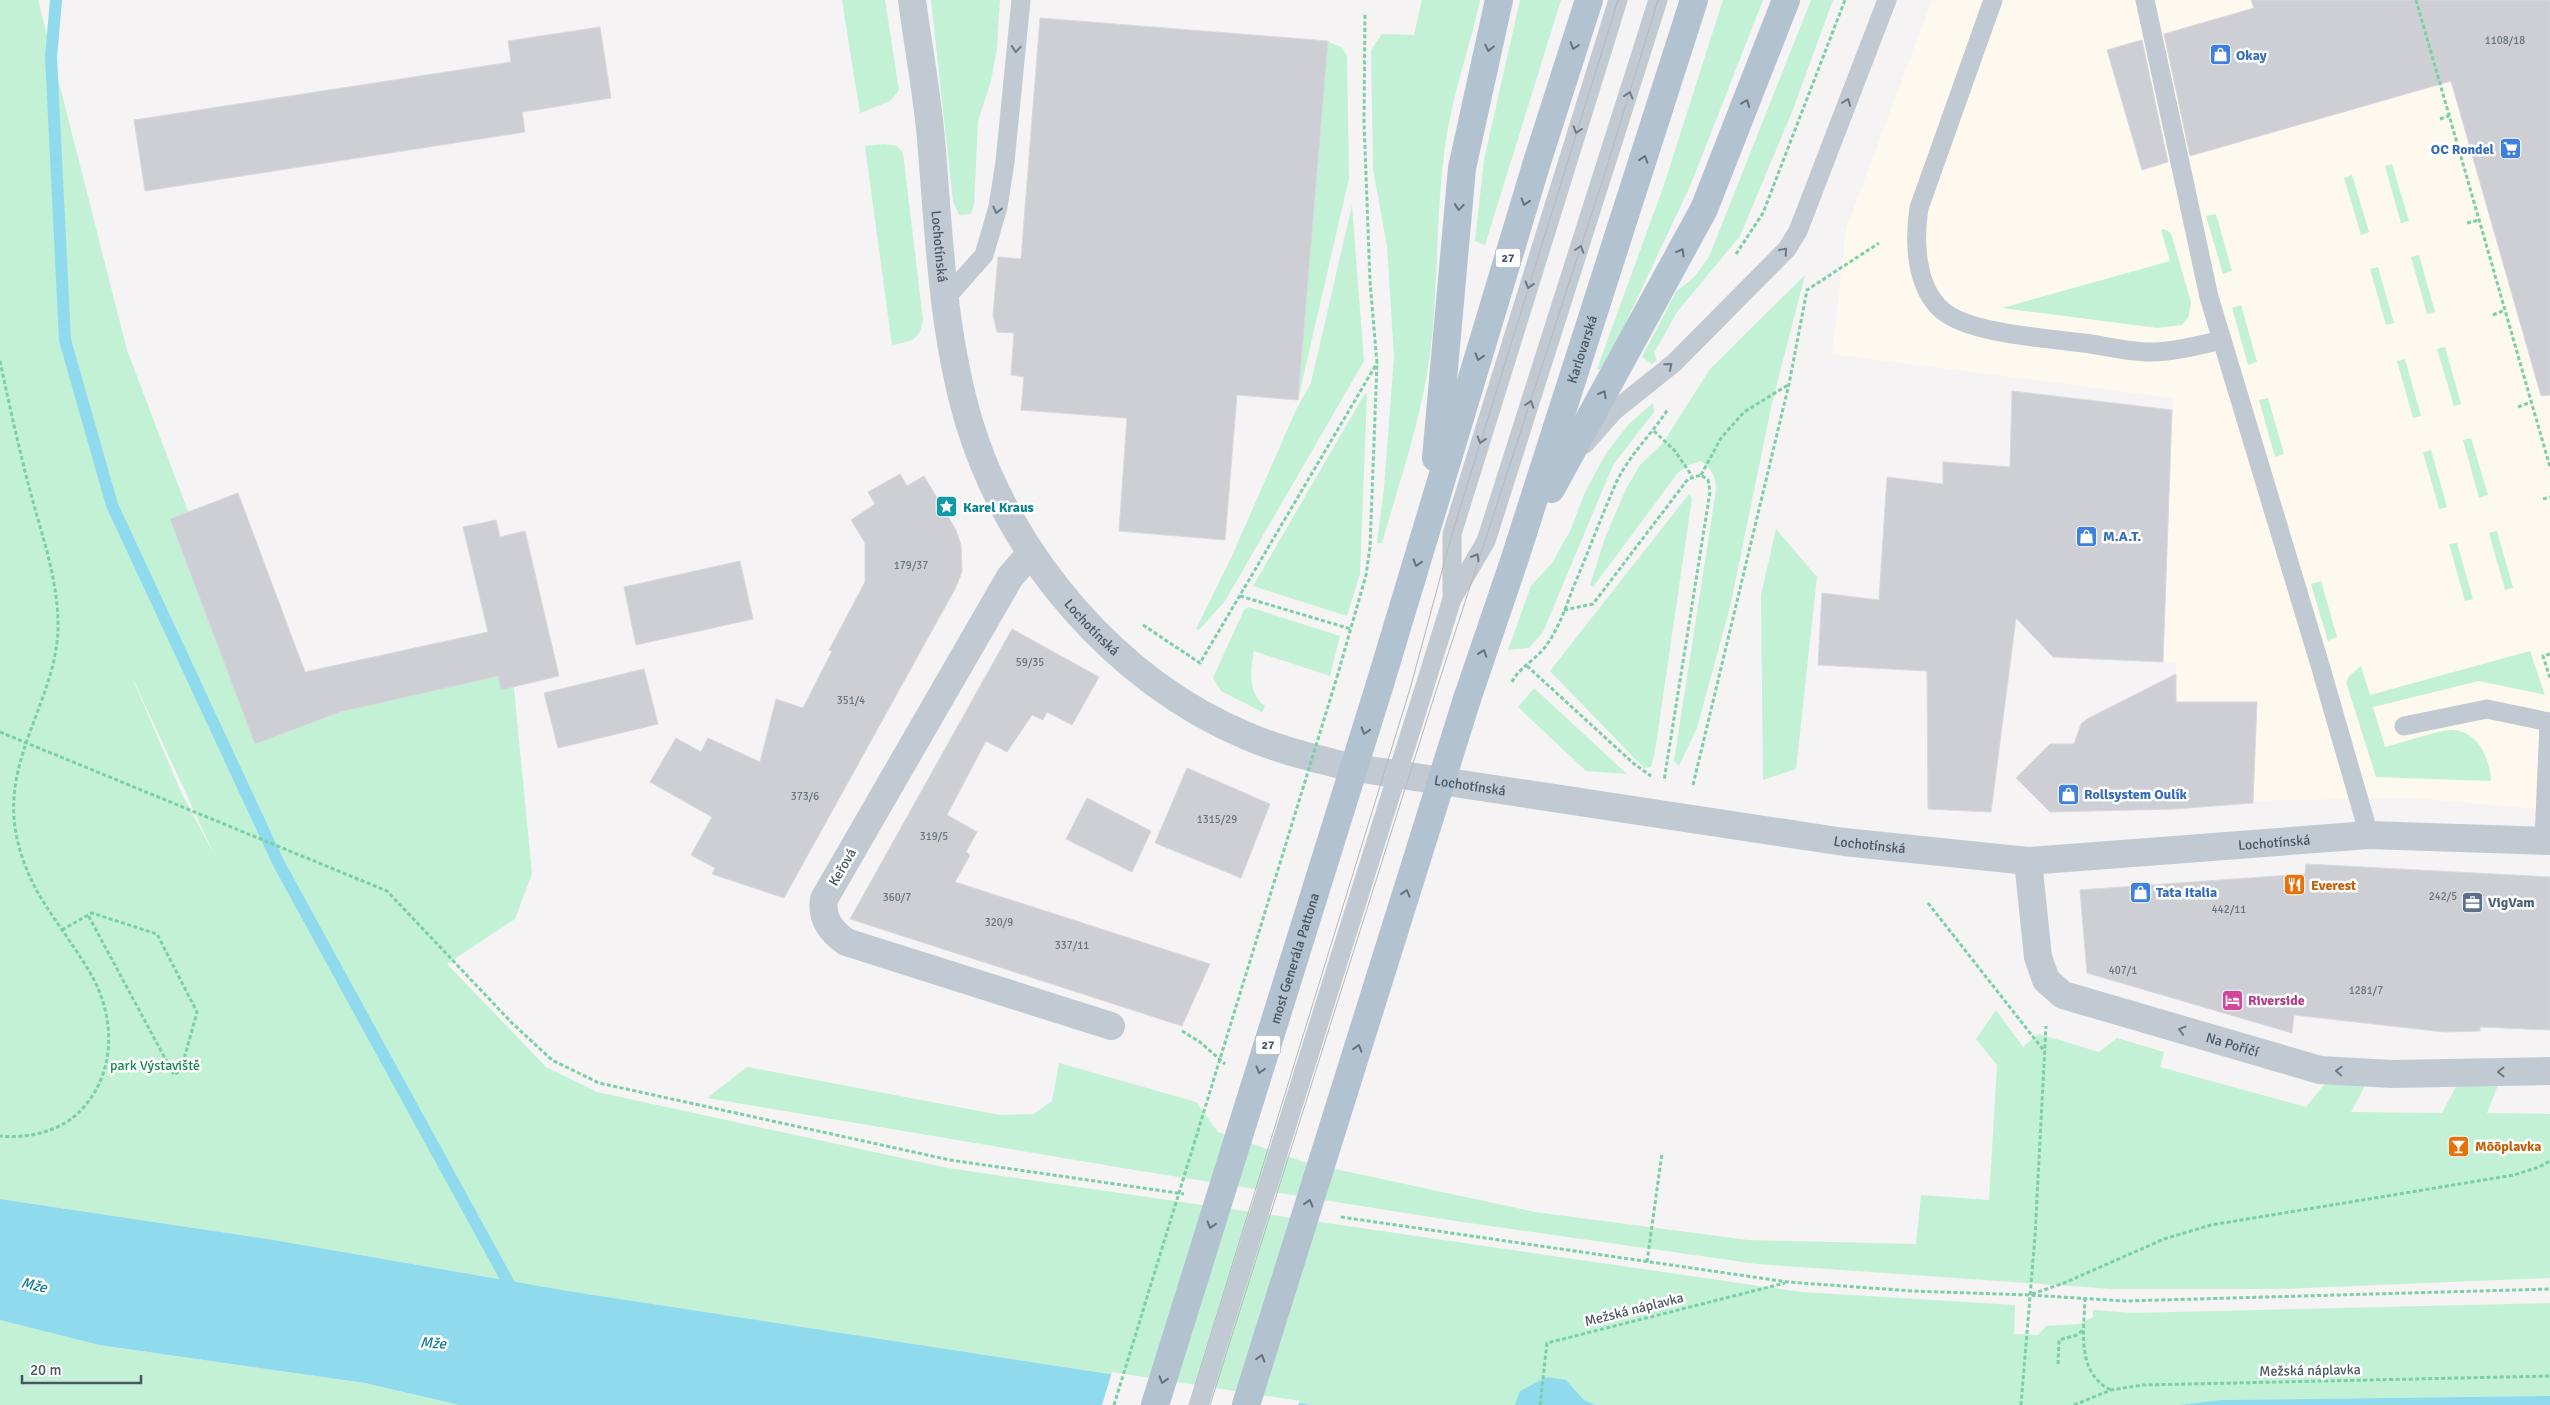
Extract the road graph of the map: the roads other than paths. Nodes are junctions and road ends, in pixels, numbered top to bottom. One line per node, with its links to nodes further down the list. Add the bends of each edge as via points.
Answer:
1 (912, 0): 12 (street, Lochotínská)
2 (1021, 0): 12 (lane, one-way to 12, via 998,207 984,255)
3 (1499, 0): 15 (main road, one-way to 15, via 1462,168)
4 (1589, 0): 15 (main road, 27, one-way to 15)
5 (1618, 0): 18 (lane, one-way to 18, via 1452,534)
6 (1658, 0): 18 (lane, one-way to 6, via 1486,541)
7 (1694, 0): 17 (main road, Karlovarská, one-way to 7)
8 (1786, 0): 14 (main road, one-way to 8, via 1704,209)
9 (1887, 0): 14 (lane, one-way to 9, via 1614,411 1674,363 1787,249 1798,230)
10 (1992, 0): 13 (lane, via 1919,208 1915,233 1917,261 1929,292 1942,311 1965,324 1992,330 2150,352)
11 (2145, 0): 13 (lane, via 2207,288)
12 (946, 298): 16 (street, Lochotínská, via 952,346 969,422 1005,510)
13 (2222, 340): 21 (lane)
14 (1559, 473): 17 (main road)
15 (1431, 517): 26 (main road, most Generála Pattona / 27, one-way to 26, bridge)
16 (1031, 553): 23 (street, Lochotínská, via 1075,611 1126,660 1185,704 1246,736 1292,752 1348,767 1844,842); 24 (street, Keřová, via 1010,577 824,899 822,910 830,928 846,942)
17 (1514, 561): 28 (main road, Karlovarská, one-way to 17, bridge, via 1467,699)
18 (1452, 599): 27 (lane, bridge)
19 (2549, 722): 20 (lane, via 2486,709); 22 (lane)
20 (2404, 726)
21 (2369, 835): 22 (street, Lochotínská); 23 (street, Lochotínská)
22 (2547, 841)
23 (2028, 861): 25 (street, Na Poříčí, one-way to 23, via 2392,1074 2320,1070 2063,995 2046,980 2038,957)
24 (1111, 1026)
25 (2550, 1071)
26 (1155, 1405)
27 (1200, 1405)
28 (1246, 1405)

